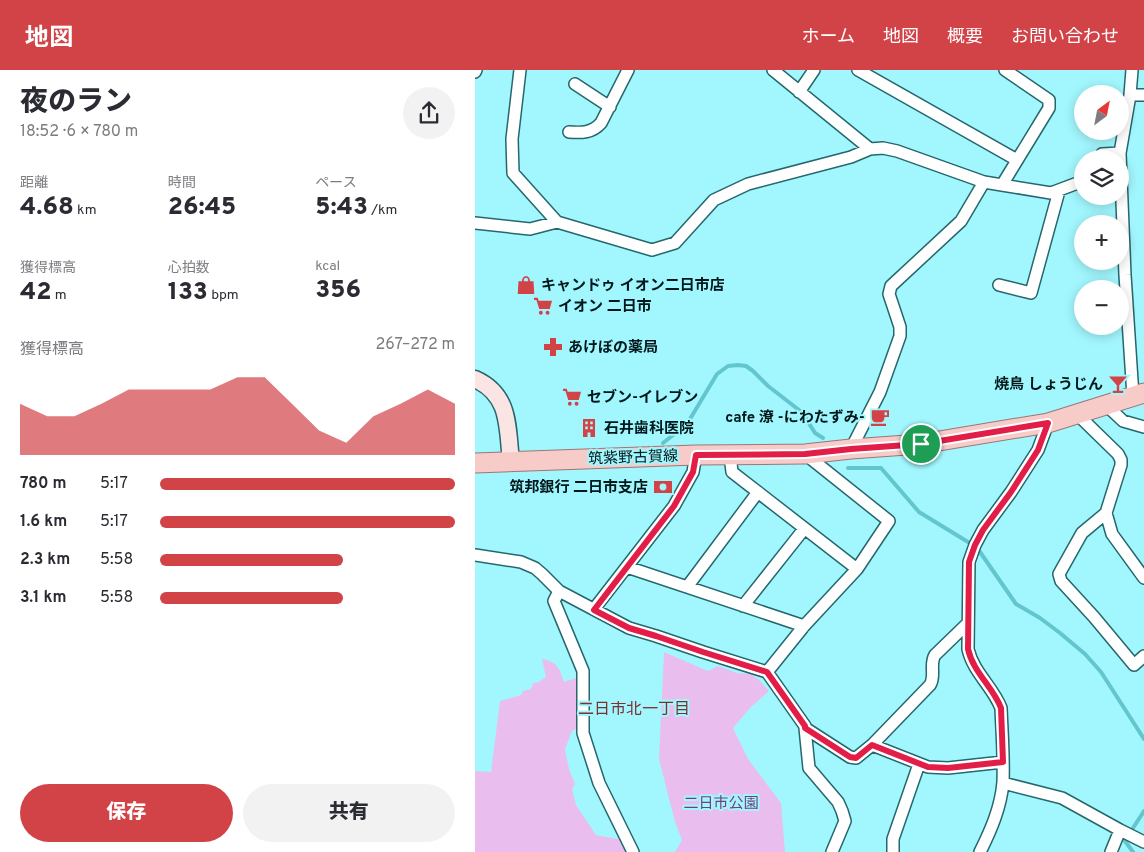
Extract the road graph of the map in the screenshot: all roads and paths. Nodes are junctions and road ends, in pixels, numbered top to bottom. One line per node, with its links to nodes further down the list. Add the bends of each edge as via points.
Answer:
1 (520, 70): 22 (street, via 512,139 513,173)
2 (628, 70): 12 (street)
3 (773, 70): 9 (street)
4 (814, 70): 9 (street)
5 (858, 70): 16 (street)
6 (1005, 70): 16 (street, via 1049,100 1049,108)
7 (1131, 70): 10 (street)
8 (575, 84): 12 (street)
9 (799, 92): 14 (street)
10 (1130, 95): 11 (street); 15 (street)
11 (1144, 95)
12 (609, 107): 13 (street, via 598,126 583,133)
13 (569, 132)
14 (870, 149): 17 (street, via 897,151); 22 (street, via 851,158 739,188 714,200 675,243 652,250)
15 (1120, 150)
16 (1017, 160): 19 (street)
17 (984, 182): 19 (street); 31 (street, via 961,221 891,286 889,294 900,336 880,392)
18 (1074, 185): 20 (street)
19 (1002, 186): 20 (street, via 1051,193)
20 (1059, 191): 24 (street, via 1031,293)
21 (1122, 205): 26 (street, via 1125,275)
22 (557, 222): 23 (street, via 531,229)
23 (475, 223)
24 (999, 285)
25 (475, 379): 35 (main road, via 495,392 505,411)
26 (1139, 394): 27 (main road, 筑紫野古賀線)
27 (1106, 404): 28 (main road, 筑紫野古賀線); 30 (street, via 1123,421)
28 (1077, 414): 29 (main road, 筑紫野古賀線); 38 (street, via 1121,460)
29 (1048, 423): 31 (main road, 筑紫野古賀線, via 921,444); 48 (street, via 1038,450 975,545 969,562)
30 (1144, 427)
31 (851, 449): 32 (main road, 筑紫野古賀線)
32 (805, 454): 34 (main road, 筑紫野古賀線); 42 (street, via 889,521)
33 (696, 455): 34 (main road, 筑紫野古賀線); 35 (main road, 筑紫野古賀線); 41 (street, via 693,472 674,506)
34 (730, 455): 37 (street, via 732,472)
35 (511, 461): 36 (main road, 筑紫野古賀線)
36 (475, 463)
37 (758, 492): 39 (street); 44 (street)
38 (1106, 514): 43 (street, via 1112,534); 50 (street, via 1082,532 1059,574 1061,581 1135,665)
39 (804, 529): 42 (street); 46 (street)
40 (475, 555): 45 (street, via 527,564)
41 (627, 567): 44 (street); 47 (street)
42 (857, 569): 49 (street)
43 (1144, 578)
44 (687, 587): 46 (street)
45 (559, 592): 47 (street); 59 (street, via 554,601 583,671 583,733 599,783)
46 (743, 606): 49 (street)
47 (594, 610): 51 (street, via 629,628)
48 (968, 623): 53 (street, via 935,654 930,685); 54 (street, via 970,656 1001,708)
49 (804, 626): 51 (street)
50 (1144, 656)
51 (767, 672): 52 (street)
52 (805, 728): 53 (street, via 850,757 856,758); 60 (street, via 809,768 838,802 845,821)
53 (872, 745): 55 (street)
54 (1003, 762): 55 (street, via 940,768); 56 (street)
55 (919, 764): 61 (street, via 893,839)
56 (1003, 783): 57 (street, via 1062,798); 62 (street, via 989,834)
57 (1120, 830): 58 (street); 63 (street)
58 (1144, 842)
59 (633, 852)
60 (832, 852)
61 (893, 852)
62 (980, 852)
63 (1111, 852)

